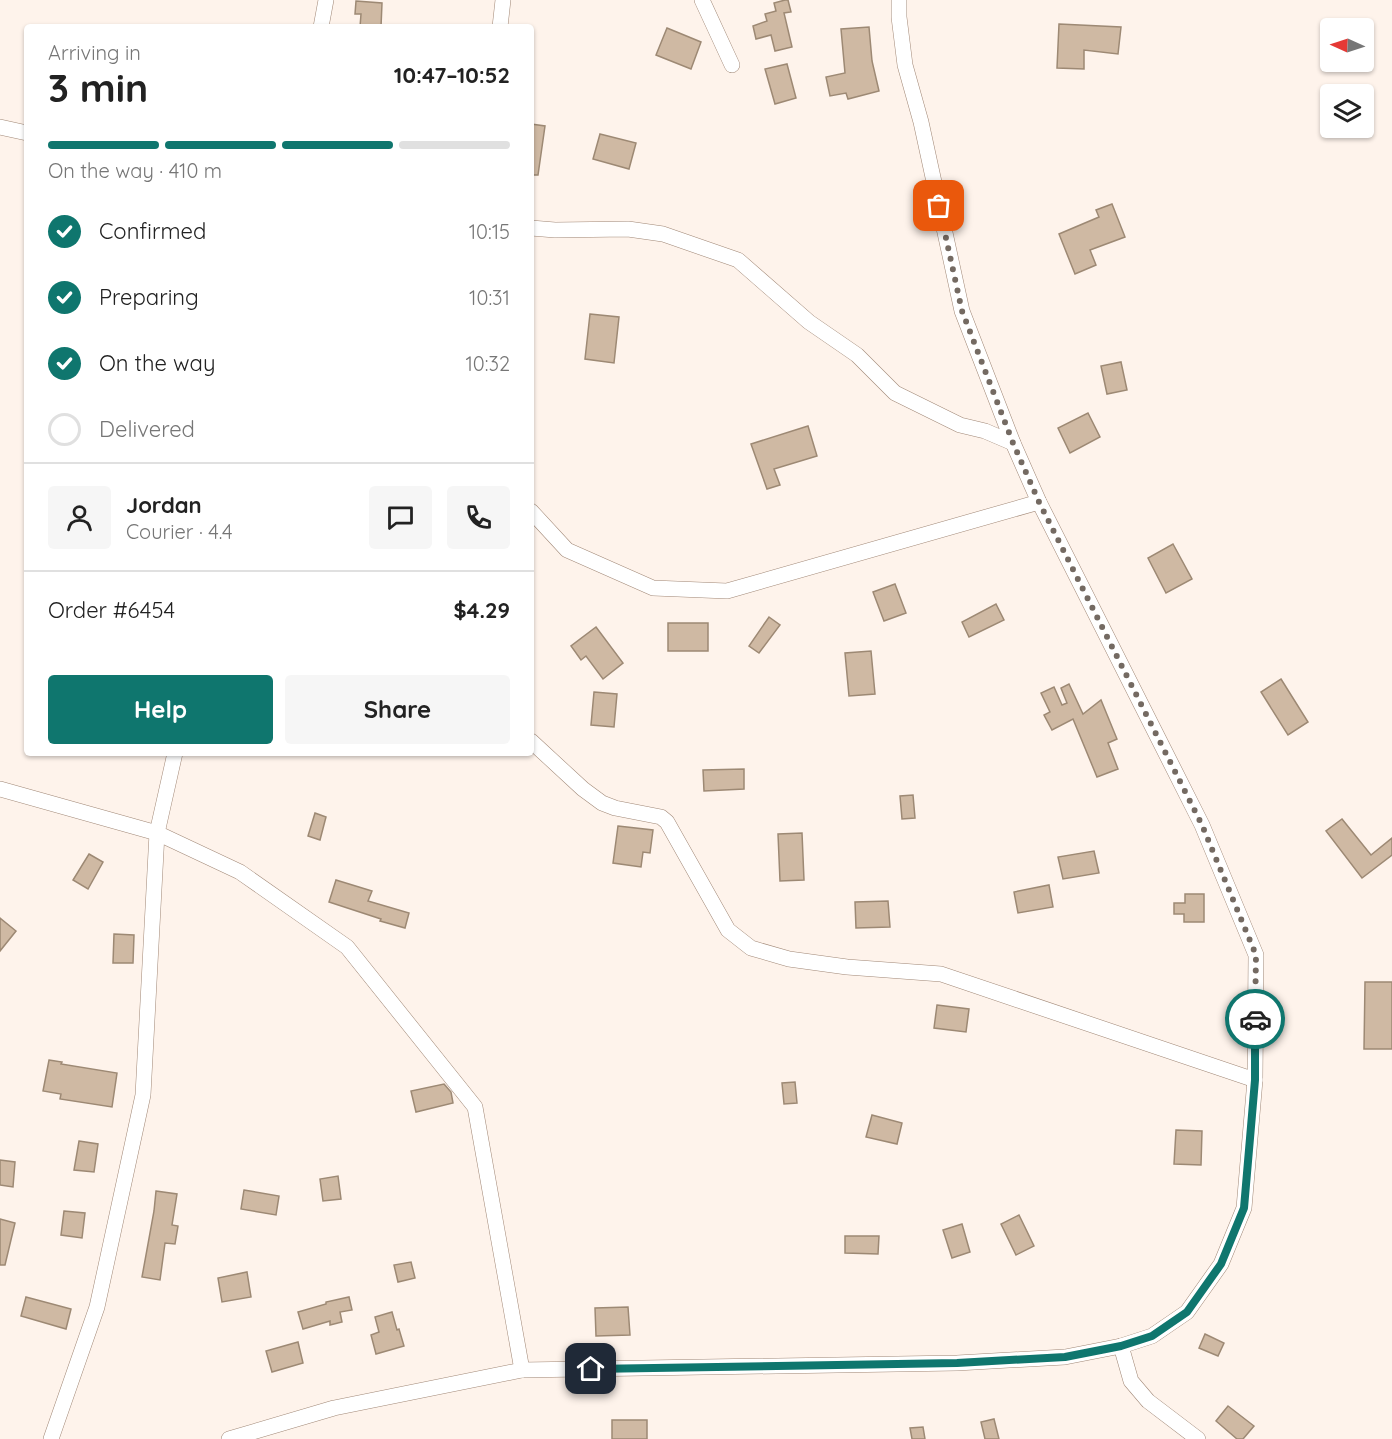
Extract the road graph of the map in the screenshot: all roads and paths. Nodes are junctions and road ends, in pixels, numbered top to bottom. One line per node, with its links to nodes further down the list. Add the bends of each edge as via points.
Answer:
1 (326, 0): 5 (street)
2 (503, 0): 6 (street)
3 (702, 0): 7 (street)
4 (899, 0): 11 (street, via 905,65 962,311)
5 (322, 24)
6 (501, 24)
7 (732, 65)
8 (0, 127): 9 (street)
9 (24, 132)
10 (534, 228): 11 (street, via 628,229 663,234 738,260 809,322 857,355 895,393 960,425)
11 (1013, 443): 12 (street)
12 (1039, 502): 13 (street, via 727,591 653,588 567,550); 18 (street, via 1202,825 1256,955)
13 (534, 514)
14 (534, 744): 18 (street, via 602,802 661,817 667,822 728,930 751,948 789,959 847,967 941,974)
15 (174, 756): 17 (street)
16 (0, 789): 17 (street)
17 (157, 833): 20 (street, via 240,872 348,947 475,1107); 21 (street, via 143,1095 97,1307)
18 (1255, 1080): 19 (street, via 1244,1208 1221,1264 1187,1312 1152,1336)
19 (1121, 1346): 20 (street, via 1065,1357 957,1363); 23 (street, via 1131,1380 1148,1401)
20 (522, 1370): 22 (street, via 334,1408)
21 (51, 1439)
22 (229, 1439)
23 (1198, 1439)

